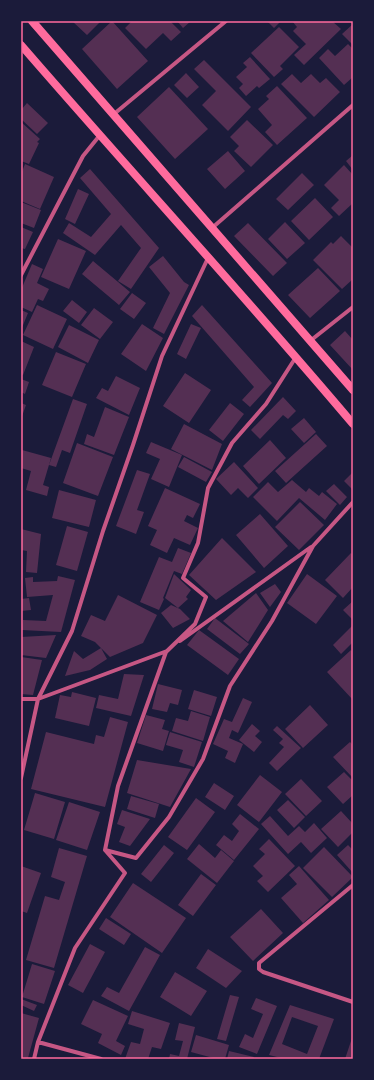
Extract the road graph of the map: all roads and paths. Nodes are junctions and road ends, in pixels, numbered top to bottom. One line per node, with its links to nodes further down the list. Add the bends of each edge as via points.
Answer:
1 (32, 21): 5 (main road)
2 (226, 21): 5 (street)
3 (21, 45): 6 (main road)
4 (353, 105): 7 (street)
5 (114, 114): 7 (main road)
6 (100, 135): 8 (main road); 9 (street, via 83,156)
7 (211, 229): 11 (main road)
8 (209, 258): 12 (main road); 19 (street, via 162,356 72,631)
9 (21, 275)
10 (353, 307): 11 (street)
11 (310, 341): 13 (main road)
12 (296, 357): 14 (main road); 17 (street, via 266,404 232,442 208,488 198,542 183,578 206,597 195,624)
13 (353, 390)
14 (353, 424)
15 (353, 502): 16 (street)
16 (313, 546): 17 (street); 21 (street, via 272,621 230,686 203,759 169,817 136,858)
17 (166, 652): 19 (street); 21 (street, via 118,786)
18 (21, 698): 19 (street)
19 (38, 699): 20 (street)
20 (21, 778)
21 (105, 850): 24 (street, via 125,873 75,948)
22 (353, 885): 23 (street, via 259,963 259,969 263,972)
23 (353, 1002)
24 (38, 1042): 25 (street); 26 (street)
25 (34, 1059)
26 (101, 1059)

